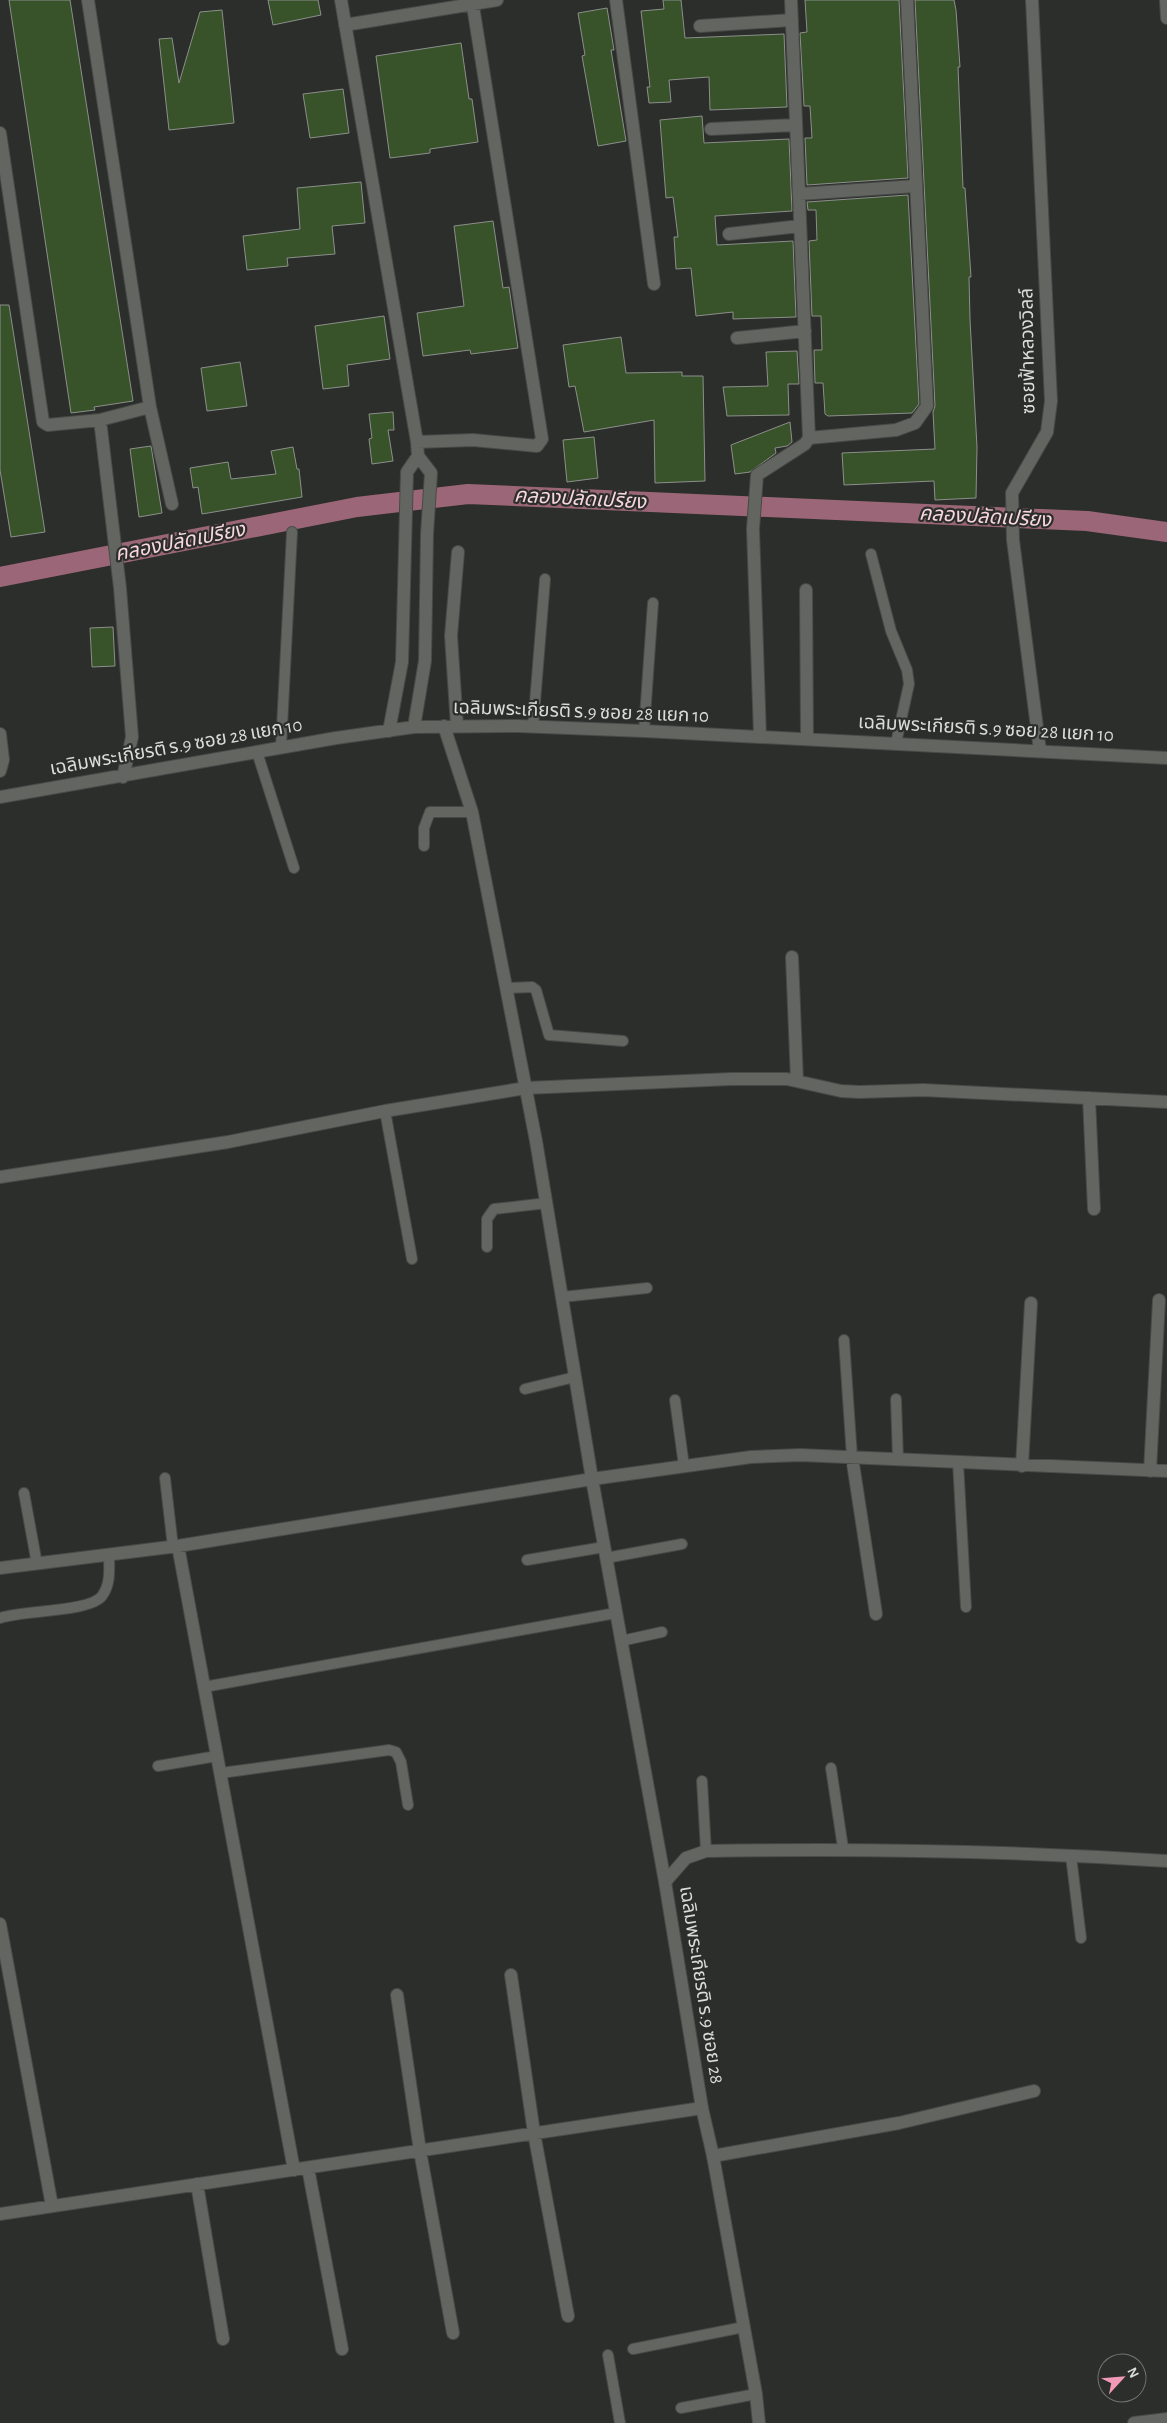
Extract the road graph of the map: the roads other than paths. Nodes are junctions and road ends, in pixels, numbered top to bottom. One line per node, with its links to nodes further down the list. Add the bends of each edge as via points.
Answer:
1 (88, 0): 24 (street)
2 (341, 0): 12 (street)
3 (497, 0): 9 (street)
4 (616, 0): 21 (street)
5 (791, 0): 11 (street)
6 (907, 0): 17 (street)
7 (1032, 0): 50 (street, ซอยฟ้าหลวงวิลล์, via 1050,401 1046,432 1012,493 1013,540)
8 (1166, 0): 10 (street)
9 (472, 2): 12 (street); 27 (street, via 542,439 537,446 474,440)
10 (1167, 18)
11 (792, 20): 13 (street); 14 (street)
12 (345, 25): 27 (street)
13 (700, 26)
14 (796, 125): 15 (street); 18 (street)
15 (711, 129)
16 (0, 133): 25 (street, via 43,422 48,425)
17 (916, 186): 18 (street); 26 (street, via 927,406 915,423 896,430)
18 (799, 194): 19 (street)
19 (800, 226): 20 (street); 22 (street)
20 (729, 234)
21 (654, 284)
22 (805, 332): 23 (street); 26 (street)
23 (737, 338)
24 (150, 407): 25 (street); 29 (street)
25 (100, 420): 54 (street, via 120,588 132,737)
26 (809, 438): 46 (street, via 805,444 757,475 753,529)
27 (417, 442): 28 (street)
28 (418, 456): 34 (street, via 431,474); 36 (street, via 407,472)
29 (172, 504)
30 (292, 532): 49 (lane)
31 (458, 552): 40 (street, via 451,636)
32 (871, 554): 48 (lane, via 909,684)
33 (544, 579): 42 (lane)
34 (426, 589): 36 (street); 38 (street)
35 (806, 590): 47 (street)
36 (404, 591): 39 (street)
37 (653, 603): 44 (lane)
38 (425, 661): 39 (street); 41 (street)
39 (402, 662): 43 (street)
40 (450, 726): 41 (street, เฉลิมพระเกียรติ ร.9 ซอย 28 แยก 10); 42 (street, เฉลิมพระเกียรติ ร.9 ซอย 28 แยก 10); 56 (street)
41 (414, 727): 43 (street, เฉลิมพระเกียรติ ร.9 ซอย 28 แยก 10)
42 (533, 727): 44 (street, เฉลิมพระเกียรติ ร.9 ซอย 28 แยก 10)
43 (389, 731): 49 (street, เฉลิมพระเกียรติ ร.9 ซอย 28 แยก 10)
44 (644, 731): 46 (street, เฉลิมพระเกียรติ ร.9 ซอย 28 แยก 10)
45 (0, 734): 53 (street, via 3,760)
46 (760, 736): 47 (street, เฉลิมพระเกียรติ ร.9 ซอย 28 แยก 10)
47 (807, 738): 48 (street, เฉลิมพระเกียรติ ร.9 ซอย 28 แยก 10)
48 (896, 743): 50 (street, เฉลิมพระเกียรติ ร.9 ซอย 28 แยก 10)
49 (281, 747): 51 (street, เฉลิมพระเกียรติ ร.9 ซอย 28 แยก 10)
50 (1040, 751): 52 (street, เฉลิมพระเกียรติ ร.9 ซอย 28 แยก 10)
51 (257, 752): 54 (street, เฉลิมพระเกียรติ ร.9 ซอย 28 แยก 10); 58 (lane)
52 (1167, 758)
53 (0, 771)
54 (123, 777): 55 (street, เฉลิมพระเกียรติ ร.9 ซอย 28 แยก 10)
55 (0, 797)
56 (472, 812): 57 (lane, via 430,812 424,828); 60 (street)
57 (424, 846)
58 (294, 868)
59 (792, 957): 62 (street)
60 (506, 988): 61 (lane, via 532,987 536,990 548,1035); 63 (street)
61 (623, 1041)
62 (798, 1081): 63 (street, via 732,1079); 64 (street, via 841,1091 923,1090)
63 (526, 1088): 66 (street); 68 (street)
64 (1089, 1098): 65 (street); 69 (street)
65 (1167, 1102)
66 (385, 1111): 67 (street, via 228,1142); 71 (lane)
67 (0, 1177)
68 (547, 1203): 70 (lane, via 494,1209 487,1219); 73 (street)
69 (1094, 1209)
70 (487, 1247)
71 (412, 1259)
72 (647, 1288): 73 (lane)
73 (562, 1297): 77 (street)
74 (1159, 1300): 86 (street)
75 (1031, 1303): 85 (street)
76 (844, 1340): 81 (lane)
77 (575, 1377): 78 (lane); 89 (street)
78 (525, 1389)
79 (896, 1399): 82 (lane)
80 (676, 1400): 84 (lane)
81 (852, 1457): 82 (street); 84 (street, via 751,1457); 100 (street)
82 (898, 1459): 83 (street)
83 (958, 1462): 85 (street); 98 (lane)
84 (684, 1466): 89 (street)
85 (1022, 1466): 86 (street)
86 (1150, 1471): 87 (street)
87 (1167, 1471)
88 (164, 1478): 92 (lane)
89 (592, 1480): 92 (street); 93 (street)
90 (24, 1493): 96 (lane)
91 (682, 1544): 93 (lane)
92 (175, 1547): 94 (street); 104 (street)
93 (605, 1553): 95 (lane); 99 (street)
94 (109, 1554): 96 (street); 101 (lane, via 107,1585 101,1597 93,1603)
95 (527, 1560)
96 (37, 1564): 97 (street)
97 (0, 1568)
98 (966, 1607)
99 (616, 1613): 103 (street); 104 (lane)
100 (876, 1614)
101 (0, 1618)
102 (662, 1632): 103 (lane)
103 (621, 1641): 115 (street)
104 (204, 1687): 105 (street)
105 (217, 1756): 106 (lane); 108 (street)
106 (158, 1766)
107 (831, 1768): 111 (lane)
108 (220, 1773): 110 (lane, via 390,1750 396,1752 400,1762); 126 (street)
109 (702, 1781): 112 (lane)
110 (408, 1805)
111 (843, 1848): 112 (street, เฉลิมพระเกียรติ ร.9 ซอย 28); 113 (street, เฉลิมพระเกียรติ ร.9 ซอย 28)
112 (706, 1851): 115 (street, เฉลิมพระเกียรติ ร.9 ซอย 28, via 686,1858)
113 (1071, 1856): 114 (street, เฉลิมพระเกียรติ ร.9 ซอย 28); 117 (lane)
114 (1167, 1860)
115 (665, 1882): 121 (street, เฉลิมพระเกียรติ ร.9 ซอย 28)
116 (0, 1924): 128 (street)
117 (1081, 1938)
118 (511, 1975): 122 (street)
119 (397, 1995): 123 (street)
120 (1034, 2091): 124 (street, via 899,2123)
121 (702, 2108): 122 (street); 124 (street, เฉลิมพระเกียรติ ร.9 ซอย 28)
122 (534, 2133): 123 (street); 130 (street)
123 (420, 2151): 125 (street); 132 (street)
124 (713, 2156): 131 (street, เฉลิมพระเกียรติ ร.9 ซอย 28)
125 (308, 2168): 126 (street); 134 (street)
126 (294, 2170): 127 (street)
127 (197, 2184): 128 (street); 133 (street)
128 (52, 2206): 129 (street)
129 (0, 2214)
130 (568, 2316)
131 (744, 2327): 135 (lane); 137 (street, เฉลิมพระเกียรติ ร.9 ซอย 28)
132 (453, 2333)
133 (223, 2339)
134 (342, 2349)
135 (633, 2349)
136 (608, 2354): 140 (lane)
137 (756, 2394): 138 (lane); 141 (street, เฉลิมพระเกียรติ ร.9 ซอย 28)
138 (681, 2408)
139 (1167, 2419): 142 (street)
140 (620, 2423)
141 (759, 2423)
142 (1134, 2423)

